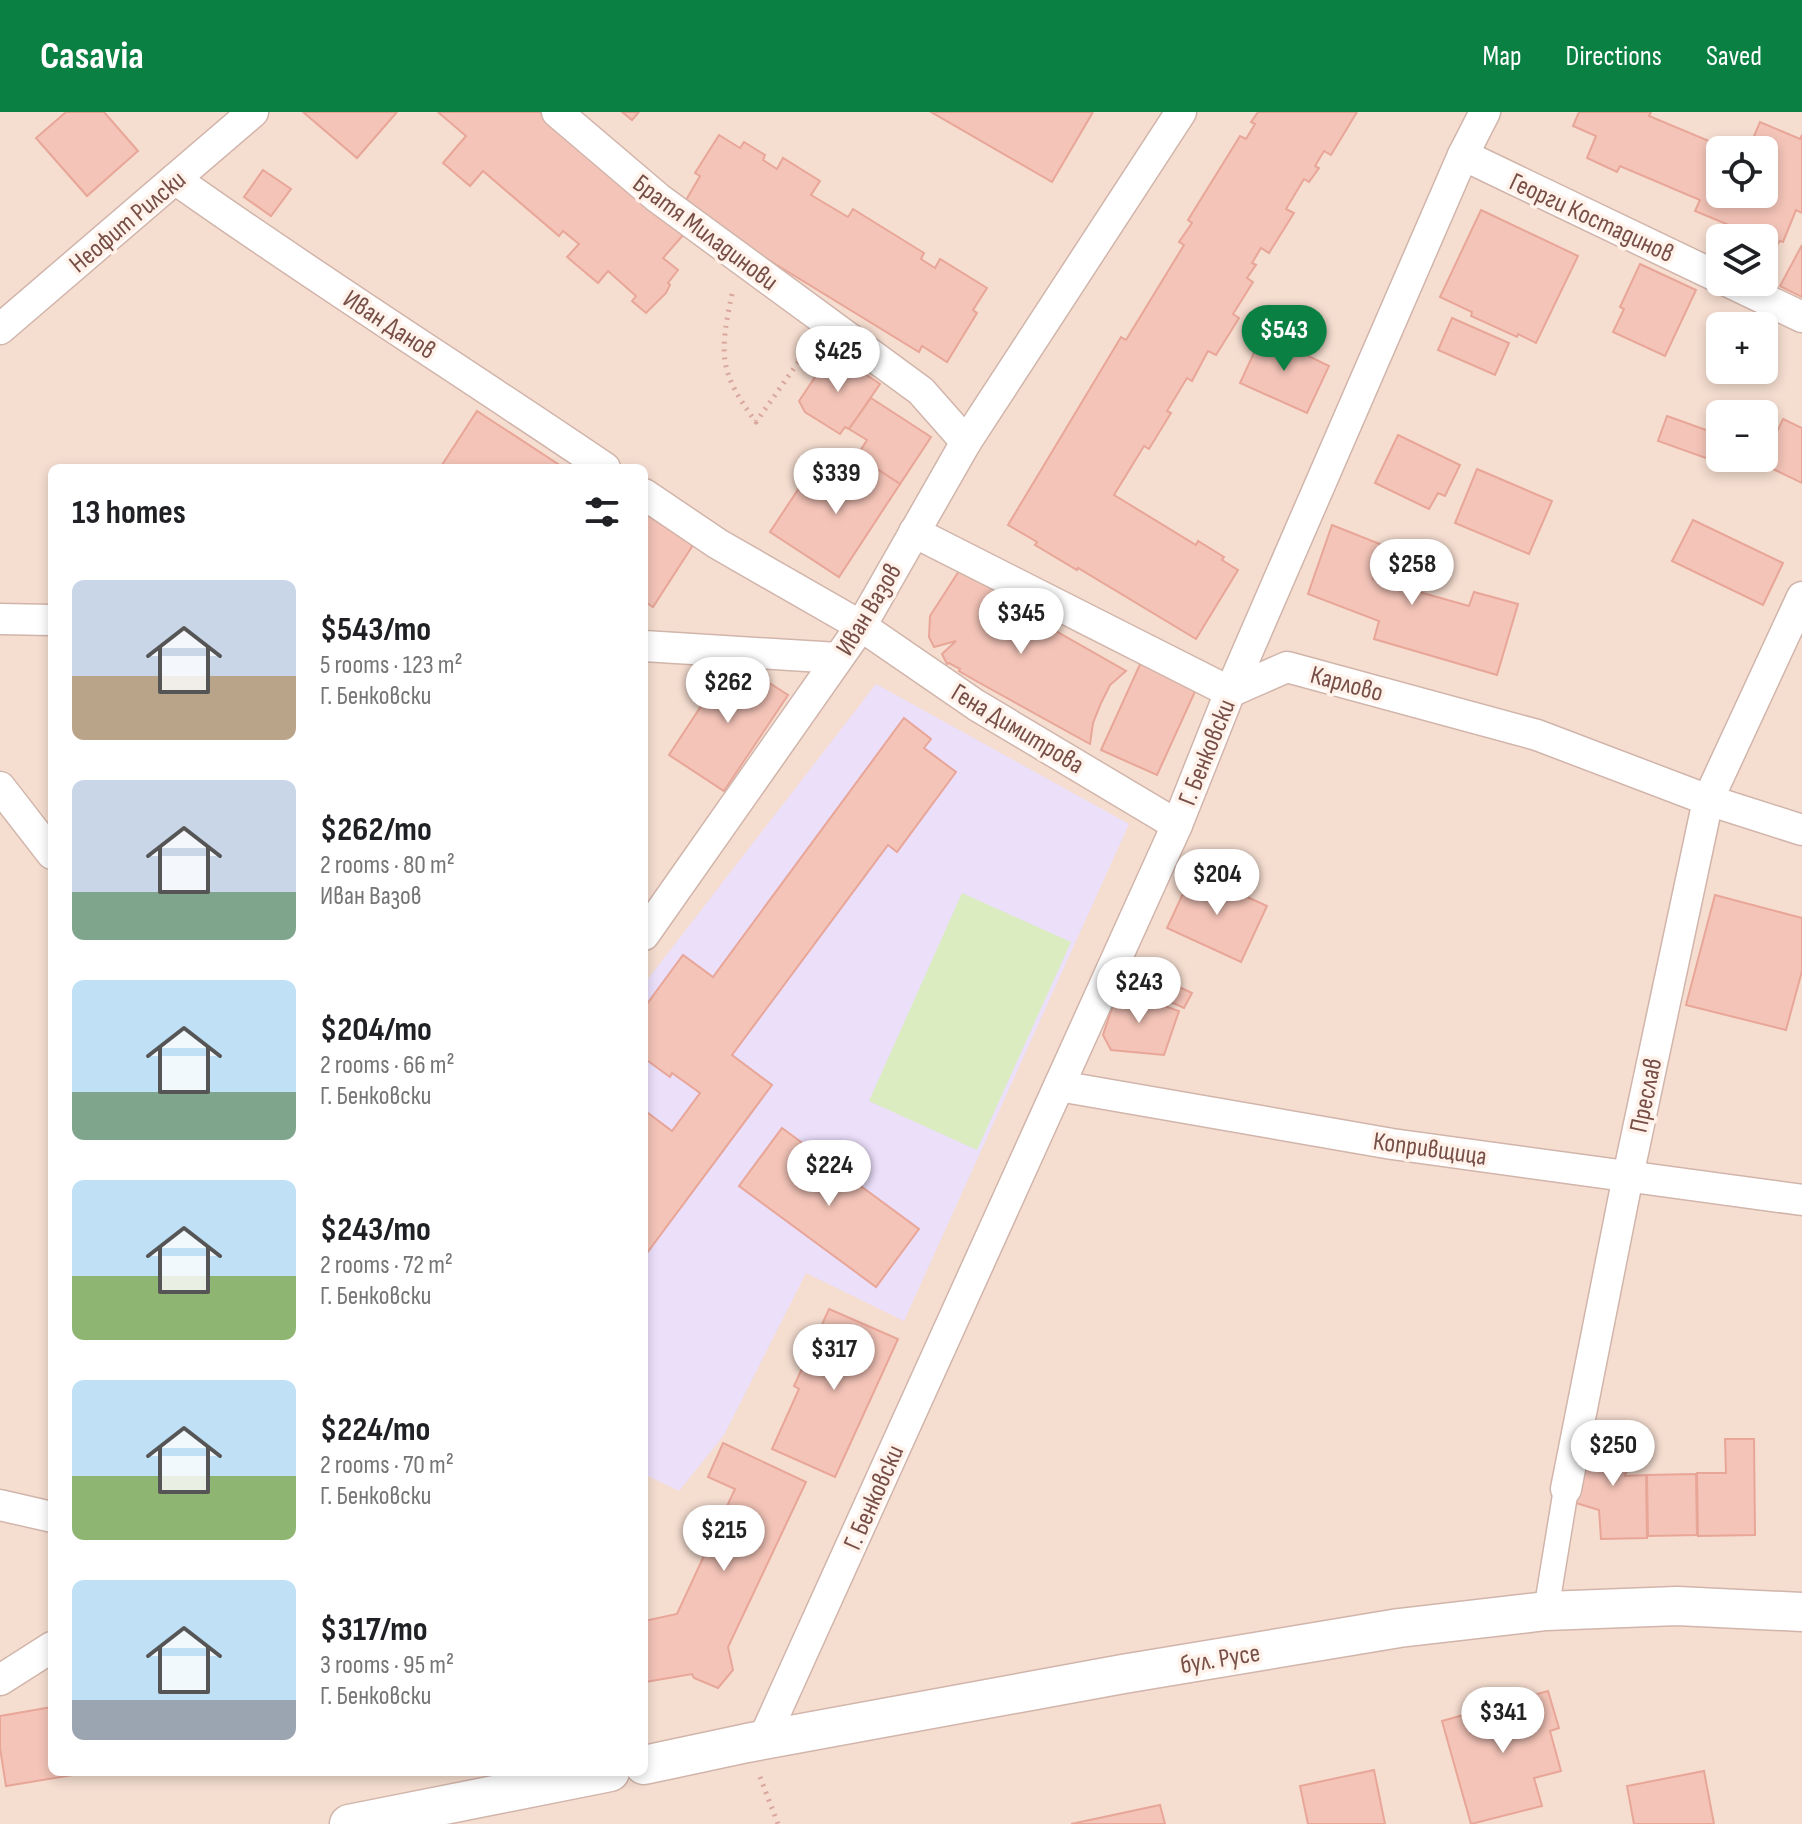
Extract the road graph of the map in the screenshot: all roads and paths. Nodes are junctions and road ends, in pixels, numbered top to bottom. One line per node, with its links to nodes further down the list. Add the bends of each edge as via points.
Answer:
1 (253, 112): 6 (street, Неофит Рилски)
2 (557, 112): 7 (street, Братя Миладинови, via 658,198)
3 (1181, 112): 13 (street, Иван Вазов)
4 (1485, 112): 5 (street, Г. Бенковски)
5 (1463, 155): 8 (street, Георги Костадинов); 23 (street, Г. Бенковски)
6 (175, 179): 12 (street, Неофит Рилски); 14 (street, Иван Данов)
7 (740, 258): 11 (street, Братя Миладинови); 11 (path, via 723,359 735,393 756,422 815,338)
8 (1706, 271)
9 (1758, 296): 10 (street)
10 (1802, 317)
11 (831, 325): 13 (street, Братя Миладинови, via 921,391)
12 (0, 329)
13 (966, 442): 16 (street, Иван Вазов)
14 (599, 464)
15 (648, 497): 20 (street, via 718,544)
16 (914, 532): 20 (street, Иван Вазов); 23 (street)
17 (1802, 597): 25 (street, Преслав)
18 (0, 619): 19 (street)
19 (48, 620)
20 (861, 626): 22 (street, Иван Вазов); 26 (street, Гена Димитрова, via 976,705)
21 (648, 646): 22 (street)
22 (838, 658): 29 (street, Иван Вазов)
23 (1230, 692): 25 (street, Карлово, via 1287,667 1537,735); 26 (street, Г. Бенковски)
24 (0, 787): 28 (street)
25 (1708, 800): 27 (street, Карлово); 31 (street, Преслав)
26 (1177, 825): 30 (street, Г. Бенковски)
27 (1802, 830)
28 (48, 849)
29 (648, 929)
30 (1059, 1086): 31 (street, Копривщица, via 1392,1144); 40 (street, Г. Бенковски)
31 (1628, 1176): 32 (street, Копривщица); 33 (street, Преслав)
32 (1802, 1200)
33 (1566, 1489): 36 (street, Преслав)
34 (0, 1505): 35 (street)
35 (48, 1516)
36 (1546, 1611): 37 (street, бул. Русе, via 1677,1606); 40 (street, бул. Русе, via 1353,1636)
37 (1802, 1612)
38 (48, 1650): 39 (street)
39 (0, 1680)
40 (755, 1741): 41 (street, бул. Русе); 44 (path)
41 (648, 1764)
42 (590, 1776): 43 (street)
43 (349, 1824)
44 (778, 1824)

